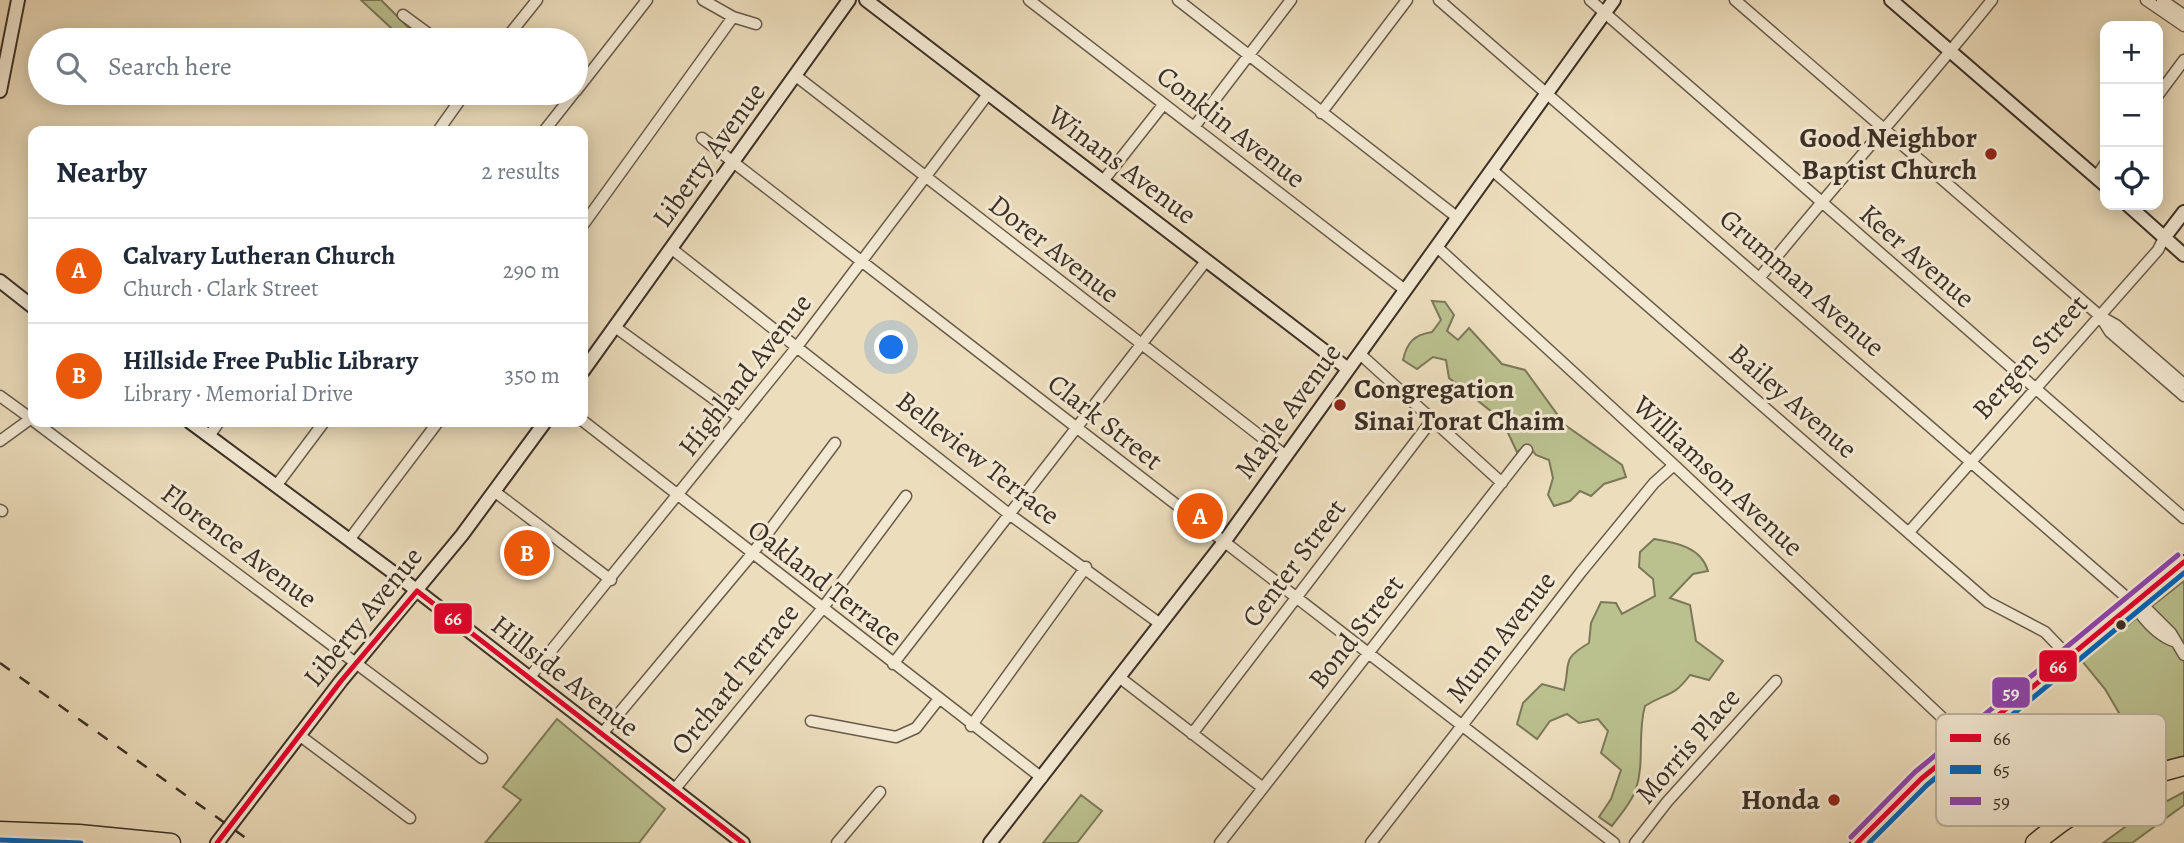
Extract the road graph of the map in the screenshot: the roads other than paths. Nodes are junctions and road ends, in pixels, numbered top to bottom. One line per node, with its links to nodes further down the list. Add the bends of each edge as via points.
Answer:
1 (18, 0): 33 (street)
2 (537, 0): 26 (street)
3 (648, 0): 30 (street)
4 (706, 0): 22 (street)
5 (849, 0): 31 (street, Liberty Avenue)
6 (866, 0): 35 (street, Winans Avenue)
7 (1030, 0): 36 (street, Conklin Avenue)
8 (1291, 0): 28 (street)
9 (1407, 0): 39 (street)
10 (1439, 0): 34 (street, Grumman Avenue)
11 (1590, 0): 19 (street, Keer Avenue)
12 (1614, 0): 19 (street, Maple Avenue)
13 (1735, 0): 43 (street)
14 (1891, 0): 27 (street)
15 (1992, 0): 27 (street)
16 (2146, 0): 24 (street)
17 (2162, 0): 21 (street)
18 (1184, 2): 28 (street)
19 (1605, 12): 34 (street, Maple Avenue); 50 (street, Keer Avenue)
20 (403, 15): 25 (street)
21 (2184, 15)
22 (733, 17): 23 (street); 53 (street)
23 (756, 24)
24 (2184, 26)
25 (421, 28)
26 (515, 28)
27 (1951, 51): 43 (street); 48 (street)
28 (1250, 55): 39 (street); 42 (street)
29 (2184, 60): 32 (street)
30 (588, 73)
31 (796, 76): 45 (street, Liberty Avenue); 47 (street, Dorer Avenue)
32 (2163, 88)
33 (0, 91)
34 (1549, 92): 46 (street, Maple Avenue); 61 (street, Grumman Avenue)
35 (988, 94): 47 (street, Highland Avenue); 49 (street, Winans Avenue)
36 (1163, 104): 42 (street, Conklin Avenue); 49 (street)
37 (457, 105): 40 (street)
38 (563, 105): 41 (street)
39 (1321, 113): 54 (street)
40 (442, 126)
41 (548, 126)
42 (1194, 127): 63 (street, Conklin Avenue)
43 (1885, 130): 50 (street); 65 (street)
44 (702, 138): 45 (street, Clark Street)
45 (733, 163): 57 (street, Liberty Avenue); 59 (street, Clark Street)
46 (1492, 170): 54 (street, Maple Avenue); 103 (street, Bailey Avenue)
47 (925, 177): 59 (street, Highland Avenue); 67 (street, Dorer Avenue)
48 (2100, 180)
49 (1103, 181): 60 (street, Winans Avenue)
50 (1820, 202): 61 (street); 74 (street, Keer Avenue)
51 (2133, 210): 55 (street)
52 (2184, 212): 55 (street, Bergen Street)
53 (588, 218)
54 (1458, 218): 56 (street, Maple Avenue)
55 (2164, 238): 58 (street); 65 (street, Bergen Street)
56 (1437, 247): 63 (street, Maple Avenue); 95 (street, Williamson Avenue)
57 (672, 249): 66 (street, Liberty Avenue); 68 (street, Belleview Terrace)
58 (2184, 255)
59 (862, 261): 68 (street, Highland Avenue); 88 (street, Clark Street)
60 (1206, 261): 67 (street); 72 (street, Winans Avenue)
61 (1760, 276): 94 (street, Grumman Avenue)
62 (0, 281): 64 (street)
63 (1405, 290): 69 (street, Maple Avenue)
64 (28, 303)
65 (2100, 317): 71 (street, via 2116,325); 74 (street, Bergen Street)
66 (615, 327): 70 (street, Liberty Avenue); 78 (street)
67 (1140, 345): 88 (street); 93 (street, Dorer Avenue)
68 (796, 348): 78 (street, Highland Avenue); 101 (street, Belleview Terrace)
69 (1360, 354): 72 (street, Maple Avenue); 79 (street)
70 (588, 364)
71 (2155, 365): 73 (street); 76 (street)
72 (1348, 369): 93 (street, Maple Avenue)
73 (2184, 384)
74 (2034, 388): 94 (street, Bergen Street); 102 (street, Keer Avenue)
75 (0, 396): 77 (street, Florence Avenue)
76 (2184, 396)
77 (28, 416)
78 (740, 418): 99 (street, Highland Avenue)
79 (1432, 420): 96 (street); 111 (street, Center Street)
80 (28, 423): 90 (street)
81 (588, 425): 99 (street, Oakland Terrace)
82 (42, 427): 118 (street, Florence Avenue)
83 (197, 427): 89 (street, Hillside Avenue)
84 (215, 427): 89 (street)
85 (320, 427): 97 (street)
86 (434, 427): 104 (street)
87 (541, 427): 98 (street, Liberty Avenue)
88 (1076, 429): 101 (street); 105 (street, Clark Street)
89 (209, 436): 97 (street, Hillside Avenue)
90 (0, 441)
91 (835, 443): 106 (street)
92 (1527, 450): 96 (street, Bond Street)
93 (1286, 456): 105 (street, Maple Avenue)
94 (1970, 461): 103 (street, Bergen Street); 112 (street, Grumman Avenue)
95 (1674, 465): 124 (street, Williamson Avenue); 127 (street, Munn Avenue, via 1613,532)
96 (1502, 483): 115 (street, Bond Street)
97 (276, 486): 104 (street, Hillside Avenue)
98 (495, 491): 109 (street); 110 (street, Liberty Avenue)
99 (678, 496): 106 (street, Oakland Terrace); 109 (street, Highland Avenue)
100 (906, 496): 113 (street, Orchard Terrace)
101 (1009, 514): 108 (street, Belleview Terrace); 119 (street)
102 (2184, 518)
103 (1909, 532): 117 (street, Bailey Avenue, via 1988,603 2045,632)
104 (349, 540): 110 (street, Hillside Avenue)
105 (1224, 542): 111 (street, Clark Street); 114 (street, Maple Avenue)
106 (752, 554): 113 (street, Oakland Terrace); 131 (street)
107 (2184, 562): 112 (street)
108 (1086, 568): 114 (street, Belleview Terrace); 128 (street)
109 (611, 580): 121 (street, Highland Avenue)
110 (417, 591): 118 (street, Liberty Avenue); 121 (street, Hillside Avenue)
111 (1296, 597): 115 (street, Clark Street); 129 (street, Center Street)
112 (2133, 603): 116 (street, Grumman Avenue); 117 (street)
113 (822, 609): 119 (street, Oakland Terrace); 140 (street, Orchard Terrace)
114 (1159, 623): 120 (street, Maple Avenue)
115 (1368, 653): 127 (street, Clark Street); 139 (street, Bond Street)
116 (2184, 655)
117 (2069, 657): 125 (street)
118 (356, 663): 130 (street, Liberty Avenue); 132 (street, Florence Avenue)
119 (892, 664): 123 (street, Oakland Terrace)
120 (1119, 677): 129 (street); 136 (street, Maple Avenue)
121 (529, 678): 131 (street, Hillside Avenue)
122 (1776, 681): 154 (street, Morris Place)
123 (937, 699): 126 (street, via 916,727 896,737); 128 (street, Oakland Terrace)
124 (1938, 714)
125 (2000, 714)
126 (811, 721)
127 (1461, 725): 152 (street, Munn Avenue); 153 (street, Clark Street)
128 (971, 726): 136 (street, Oakland Terrace)
129 (1192, 734): 139 (street)
130 (299, 735): 142 (street); 147 (street, Liberty Avenue)
131 (601, 735): 140 (street, Hillside Avenue)
132 (482, 758)
133 (2184, 766): 135 (highway)
134 (1936, 768): 155 (street)
135 (2166, 773)
136 (1041, 778): 150 (street, Maple Avenue)
137 (2184, 778): 138 (highway)
138 (2166, 785)
139 (1263, 788): 151 (street, Bond Street)
140 (674, 790): 148 (street, Hillside Avenue)
141 (880, 792): 149 (street)
142 (410, 818)
143 (2057, 826): 156 (highway)
144 (2080, 826): 157 (highway)
145 (0, 831): 146 (highway)
146 (170, 843)
147 (217, 843)
148 (743, 843)
149 (837, 843)
150 (990, 843)
151 (1220, 843)
152 (1371, 843)
153 (1614, 843)
154 (1636, 843)
155 (1857, 843)
156 (2035, 843)
157 (2053, 843)

